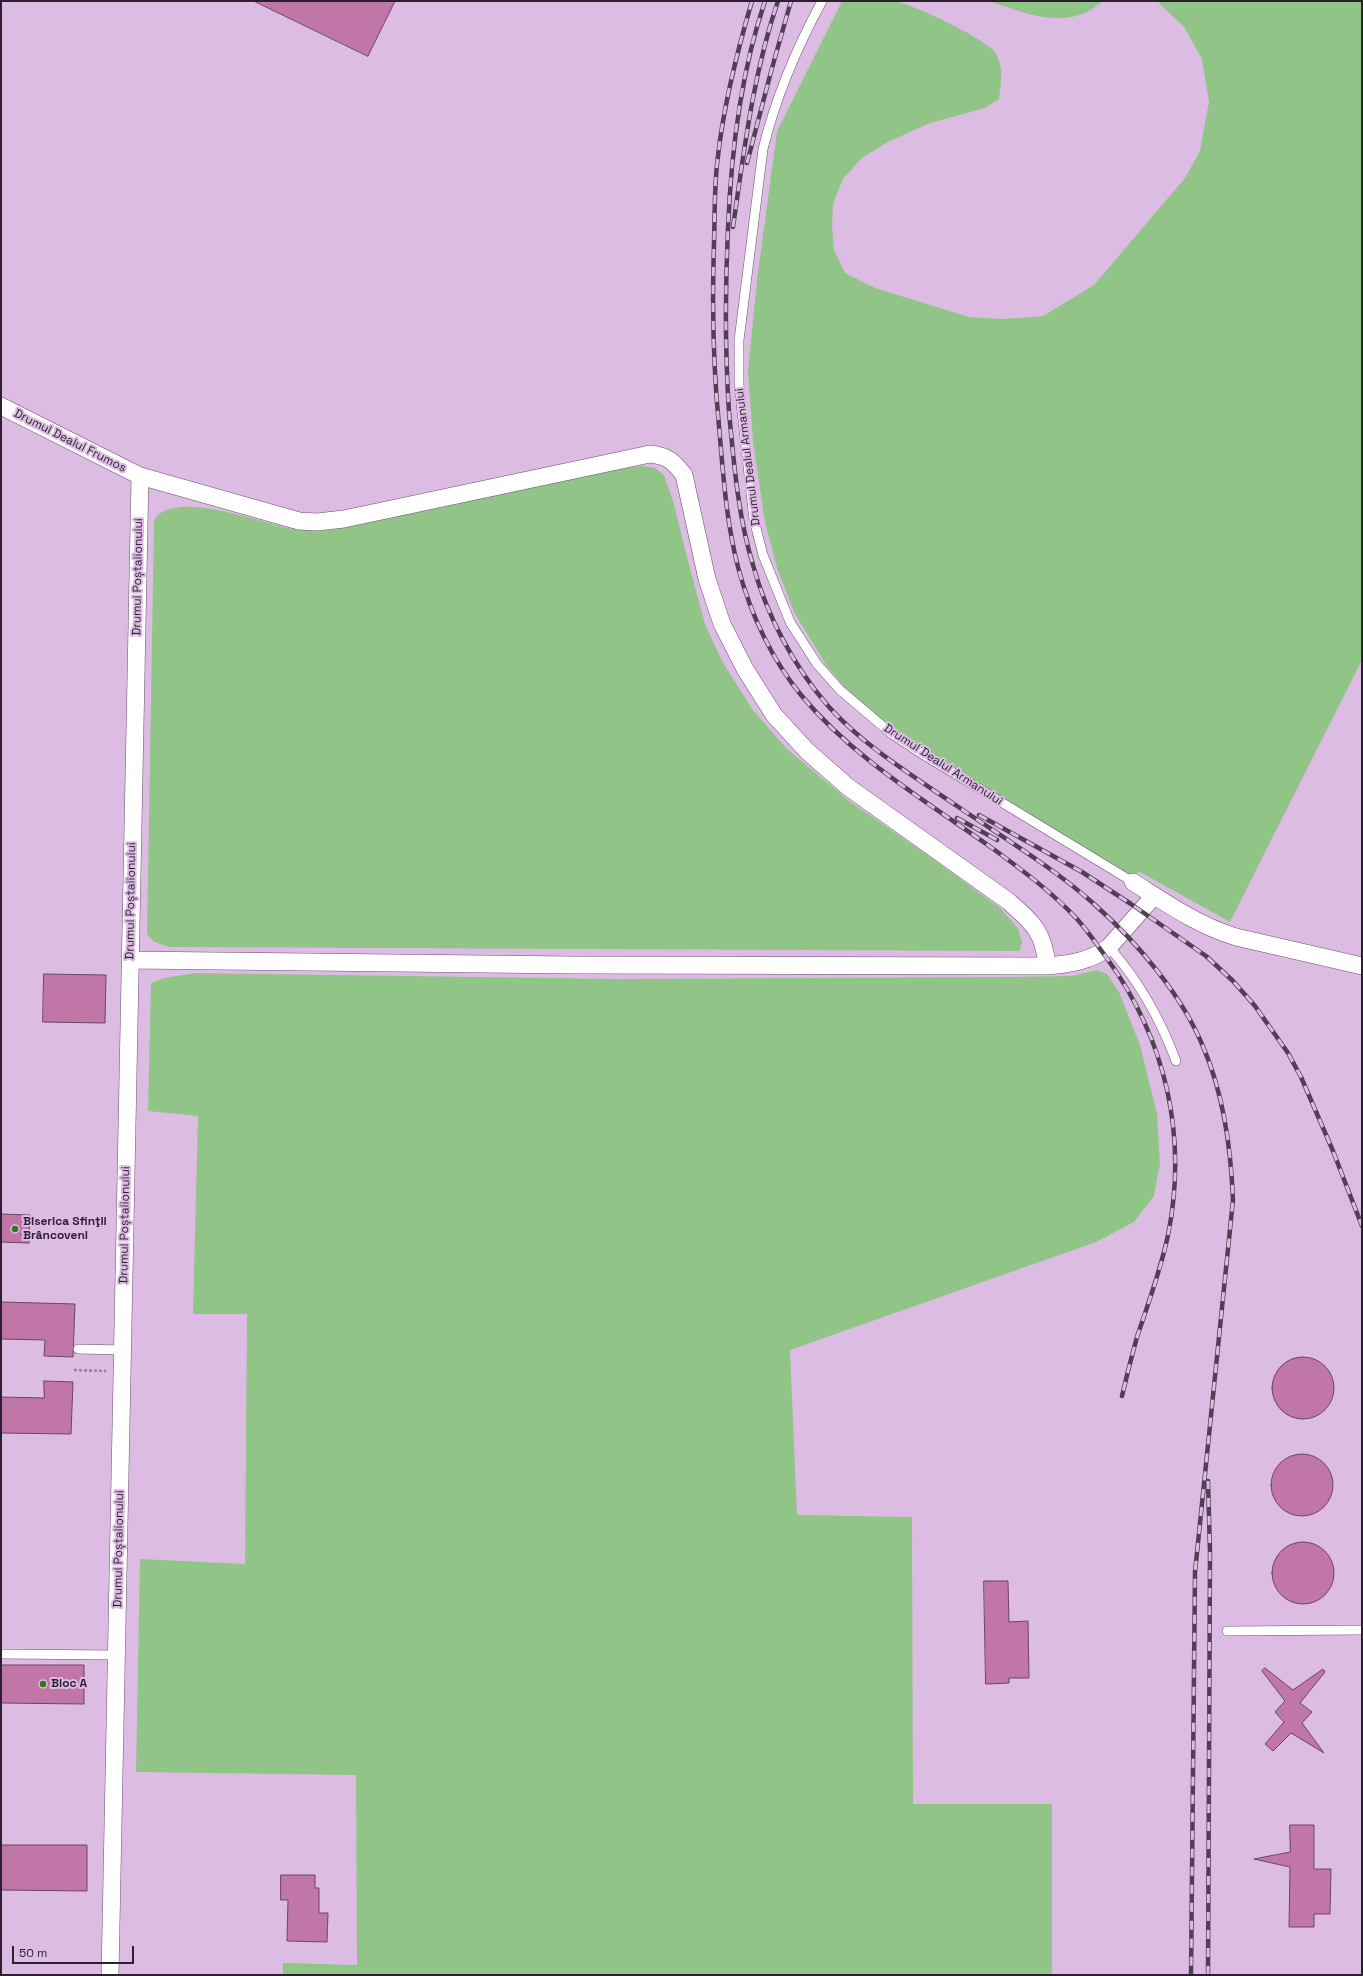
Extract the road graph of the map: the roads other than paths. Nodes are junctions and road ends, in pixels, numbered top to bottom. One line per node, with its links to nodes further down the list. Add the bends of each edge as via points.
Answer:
1 (822, 1): 4 (lane, Drumul Dealul Armanului, via 788,70 766,135 740,340 739,385 747,466 754,520 763,555 790,622 817,664 861,709 927,757)
2 (1, 406): 3 (street, Drumul Dealul Frumos)
3 (140, 476): 7 (street, Drumul Poștalionului); 8 (street, Drumul Dealul Frumos, via 299,521 317,522 344,519 650,454 662,455 674,462 684,475 707,579 722,624 744,669 774,715 807,751 848,787 1008,901 1029,920 1041,936)
4 (1133, 882): 5 (street, Drumul Dealul Armanului)
5 (1154, 896): 6 (street); 9 (street, Drumul Dealul Armanului, via 1218,932)
6 (1109, 947): 8 (street, via 1084,960); 10 (lane, via 1151,1003 1167,1035)
7 (130, 960): 8 (street, via 581,965); 12 (street, Drumul Poștalionului)
8 (1047, 966)
9 (1362, 966)
10 (1176, 1061)
11 (78, 1349): 12 (lane)
12 (123, 1350): 16 (street, Drumul Poștalionului)
13 (1362, 1630): 14 (lane)
14 (1227, 1631)
15 (1, 1654): 16 (lane)
16 (117, 1655): 17 (street, Drumul Poștalionului)
17 (110, 1975)

